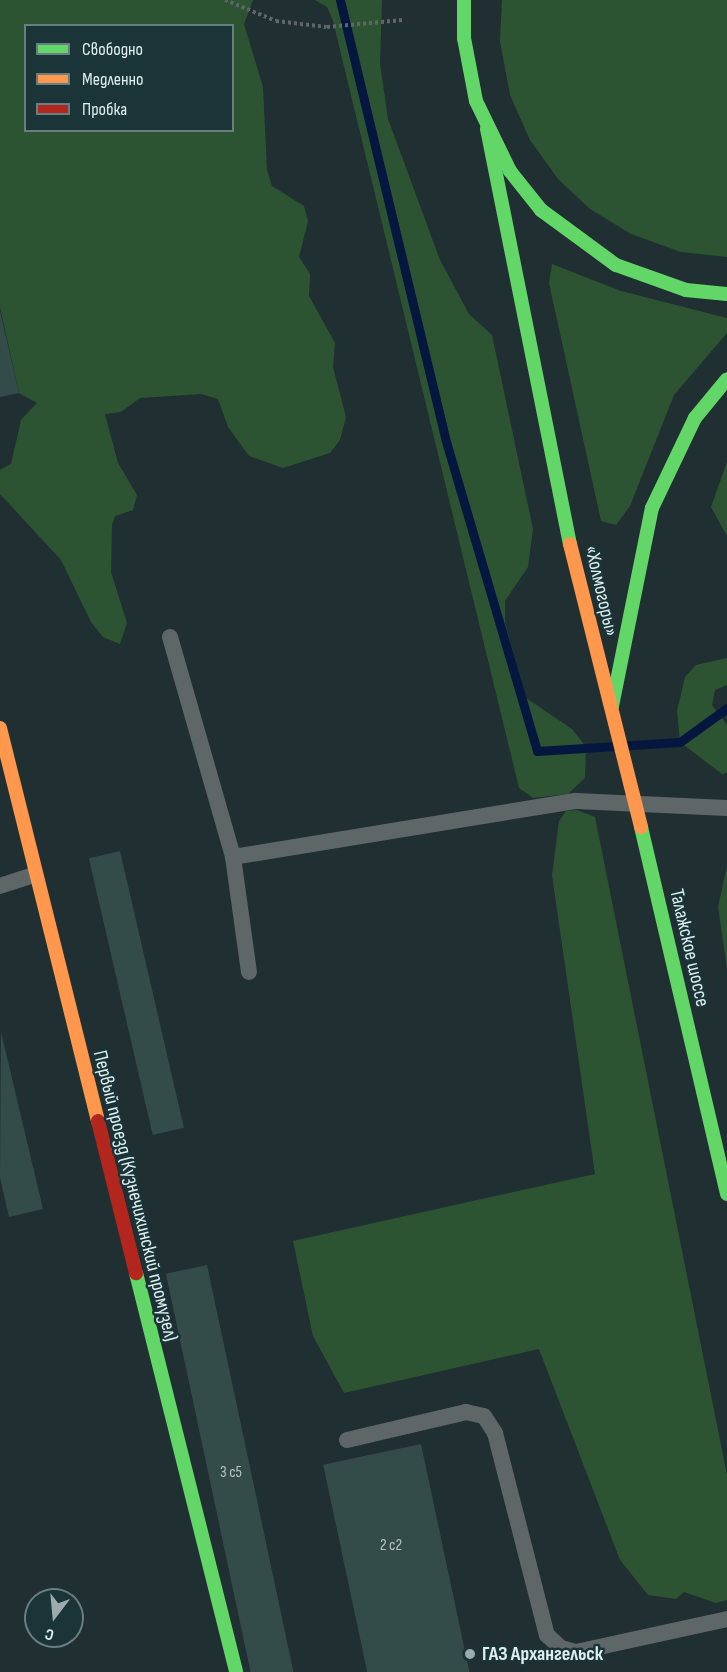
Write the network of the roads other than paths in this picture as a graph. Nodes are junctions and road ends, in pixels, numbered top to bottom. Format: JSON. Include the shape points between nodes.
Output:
{"nodes":[{"id":1,"x":464,"y":0,"type":"edge"},
{"id":2,"x":487,"y":129,"type":"junction"},
{"id":3,"x":727,"y":294,"type":"edge"},
{"id":4,"x":727,"y":379,"type":"edge"},
{"id":5,"x":170,"y":637,"type":"dead end"},
{"id":6,"x":611,"y":711,"type":"junction"},
{"id":7,"x":0,"y":728,"type":"edge"},
{"id":8,"x":634,"y":803,"type":"junction"},
{"id":9,"x":727,"y":808,"type":"edge"},
{"id":10,"x":232,"y":857,"type":"junction"},
{"id":11,"x":33,"y":875,"type":"junction"},
{"id":12,"x":0,"y":886,"type":"edge"},
{"id":13,"x":249,"y":972,"type":"dead end"},
{"id":14,"x":727,"y":1194,"type":"edge"},
{"id":15,"x":347,"y":1440,"type":"dead end"},
{"id":16,"x":727,"y":1619,"type":"edge"},
{"id":17,"x":236,"y":1672,"type":"edge"}],
"edges":[{"from":1,"to":2,"type":"main road","name":"«Холмогоры»","via":[[468,69]]},
{"from":2,"to":3,"type":"main road","name":"«Холмогоры»","via":[[541,210],[589,250],[643,277]]},
{"from":2,"to":6,"type":"main road","name":"«Холмогоры»","via":[[579,590]]},
{"from":4,"to":6,"type":"main road","name":"«Холмогоры»","via":[[695,418],[652,508]]},
{"from":5,"to":10,"type":"lane"},
{"from":6,"to":8,"type":"main road","name":"Талажское шоссе"},
{"from":7,"to":11,"type":"main road","name":"Первый проезд (Кузнечихинский промузел)"},
{"from":8,"to":9,"type":"lane"},
{"from":8,"to":10,"type":"lane","via":[[576,801]]},
{"from":8,"to":14,"type":"main road","name":"Талажское шоссе"},
{"from":10,"to":13,"type":"lane"},
{"from":11,"to":12,"type":"lane"},
{"from":11,"to":17,"type":"main road","name":"Первый проезд (Кузнечихинский промузел)"},
{"from":15,"to":16,"type":"lane","via":[[466,1412],[484,1416],[495,1433],[548,1635],[561,1648],[576,1652]]}]}
